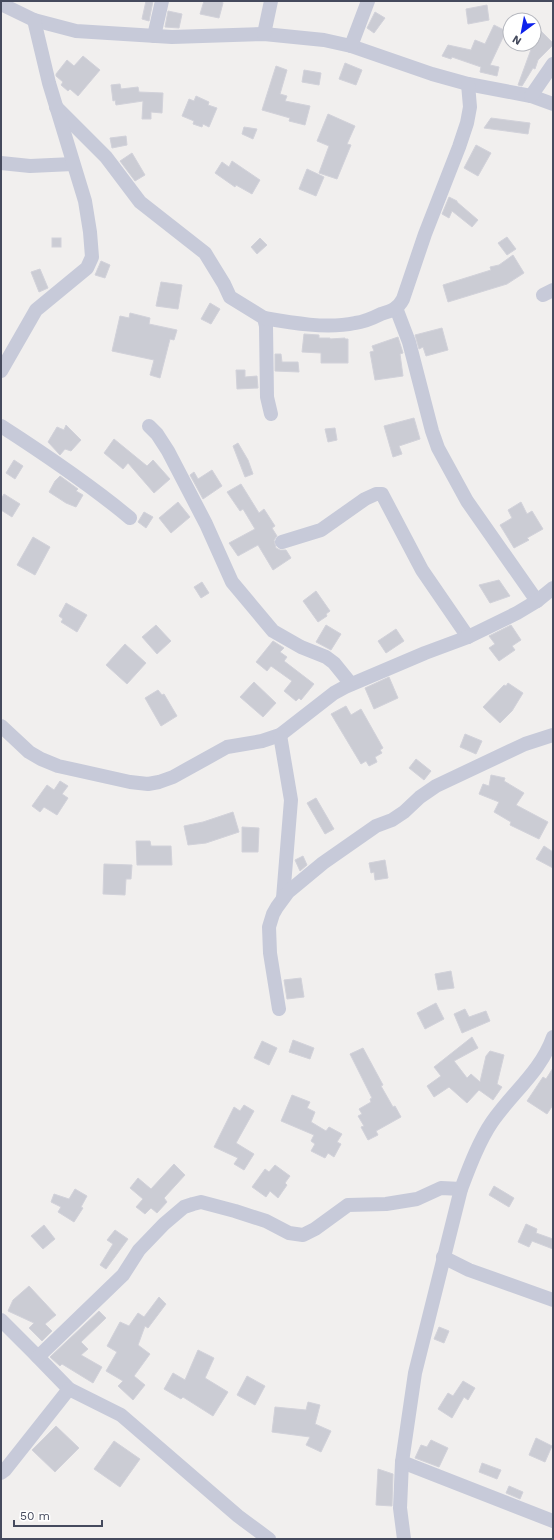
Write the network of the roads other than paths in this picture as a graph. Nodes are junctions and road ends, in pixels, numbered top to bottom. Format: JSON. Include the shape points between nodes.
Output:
{"nodes":[{"id":1,"x":162,"y":1,"type":"edge"},
{"id":2,"x":271,"y":1,"type":"edge"},
{"id":3,"x":368,"y":1,"type":"edge"},
{"id":4,"x":1,"y":4,"type":"edge"},
{"id":5,"x":34,"y":20,"type":"junction"},
{"id":6,"x":264,"y":34,"type":"junction"},
{"id":7,"x":154,"y":36,"type":"junction"},
{"id":8,"x":351,"y":46,"type":"junction"},
{"id":9,"x":553,"y":64,"type":"edge"},
{"id":10,"x":468,"y":84,"type":"junction"},
{"id":11,"x":531,"y":96,"type":"junction"},
{"id":12,"x":553,"y":104,"type":"edge"},
{"id":13,"x":56,"y":106,"type":"junction"},
{"id":14,"x":1,"y":163,"type":"edge"},
{"id":15,"x":73,"y":164,"type":"junction"},
{"id":16,"x":396,"y":308,"type":"junction"},
{"id":17,"x":264,"y":318,"type":"junction"},
{"id":18,"x":6,"y":350,"type":"edge"},
{"id":19,"x":1,"y":371,"type":"edge"},
{"id":20,"x":272,"y":414,"type":"dead end"},
{"id":21,"x":1,"y":426,"type":"edge"},
{"id":22,"x":149,"y":426,"type":"dead end"},
{"id":23,"x":130,"y":518,"type":"dead end"},
{"id":24,"x":282,"y":542,"type":"dead end"},
{"id":25,"x":553,"y":588,"type":"edge"},
{"id":26,"x":537,"y":601,"type":"junction"},
{"id":27,"x":468,"y":637,"type":"junction"},
{"id":28,"x":351,"y":684,"type":"junction"},
{"id":29,"x":1,"y":726,"type":"edge"},
{"id":30,"x":280,"y":735,"type":"junction"},
{"id":31,"x":553,"y":735,"type":"edge"},
{"id":32,"x":283,"y":898,"type":"junction"},
{"id":33,"x":279,"y":1009,"type":"dead end"},
{"id":34,"x":552,"y":1044,"type":"edge"},
{"id":35,"x":461,"y":1189,"type":"junction"},
{"id":36,"x":443,"y":1257,"type":"junction"},
{"id":37,"x":553,"y":1300,"type":"edge"},
{"id":38,"x":3,"y":1327,"type":"edge"},
{"id":39,"x":38,"y":1357,"type":"junction"},
{"id":40,"x":69,"y":1389,"type":"junction"},
{"id":41,"x":402,"y":1462,"type":"junction"},
{"id":42,"x":1,"y":1473,"type":"edge"},
{"id":43,"x":553,"y":1521,"type":"edge"},
{"id":44,"x":269,"y":1539,"type":"edge"},
{"id":45,"x":404,"y":1539,"type":"edge"}],
"edges":[{"from":1,"to":7,"type":"street"},
{"from":2,"to":6,"type":"street"},
{"from":3,"to":8,"type":"street"},
{"from":4,"to":5,"type":"street"},
{"from":5,"to":7,"type":"street","via":[[76,31]]},
{"from":5,"to":13,"type":"street"},
{"from":6,"to":7,"type":"street"},
{"from":6,"to":8,"type":"street","via":[[324,40]]},
{"from":8,"to":10,"type":"street"},
{"from":9,"to":11,"type":"street"},
{"from":10,"to":11,"type":"street"},
{"from":10,"to":16,"type":"street","via":[[470,107],[467,123],[403,299]]},
{"from":11,"to":12,"type":"street"},
{"from":13,"to":15,"type":"street"},
{"from":13,"to":17,"type":"street","via":[[106,157],[140,202],[205,253],[230,297]]},
{"from":14,"to":15,"type":"street","via":[[30,166]]},
{"from":15,"to":18,"type":"street","via":[[85,201],[92,257],[90,264],[36,310]]},
{"from":16,"to":17,"type":"street","via":[[357,323],[342,325],[289,323]]},
{"from":16,"to":26,"type":"street","via":[[409,342],[438,448],[467,501]]},
{"from":17,"to":20,"type":"street","via":[[267,397]]},
{"from":18,"to":19,"type":"street"},
{"from":21,"to":23,"type":"street","via":[[57,462]]},
{"from":22,"to":28,"type":"street","via":[[168,451],[237,590],[273,631],[301,647],[326,657]]},
{"from":24,"to":27,"type":"street","via":[[321,530],[365,499],[382,494],[422,570]]},
{"from":25,"to":26,"type":"street"},
{"from":26,"to":27,"type":"street"},
{"from":27,"to":28,"type":"street"},
{"from":28,"to":30,"type":"street","via":[[334,693]]},
{"from":29,"to":30,"type":"street","via":[[29,752],[47,762],[148,784],[174,777],[226,747]]},
{"from":30,"to":32,"type":"street","via":[[291,800]]},
{"from":31,"to":32,"type":"street","via":[[525,744],[436,786],[404,812],[376,826],[323,863]]},
{"from":32,"to":33,"type":"street","via":[[269,926]]},
{"from":34,"to":35,"type":"street","via":[[537,1067],[491,1124],[470,1164]]},
{"from":35,"to":36,"type":"street"},
{"from":35,"to":39,"type":"street","via":[[441,1188],[417,1199],[386,1204],[348,1205],[303,1235],[289,1233],[266,1221],[235,1211],[201,1202],[193,1204],[164,1224],[139,1250],[123,1275]]},
{"from":36,"to":37,"type":"street","via":[[470,1270]]},
{"from":36,"to":41,"type":"street","via":[[415,1373]]},
{"from":38,"to":39,"type":"street"},
{"from":39,"to":40,"type":"street"},
{"from":40,"to":42,"type":"street"},
{"from":40,"to":44,"type":"street","via":[[121,1415],[238,1516]]},
{"from":41,"to":43,"type":"street"},
{"from":41,"to":45,"type":"street","via":[[400,1508]]}]}
